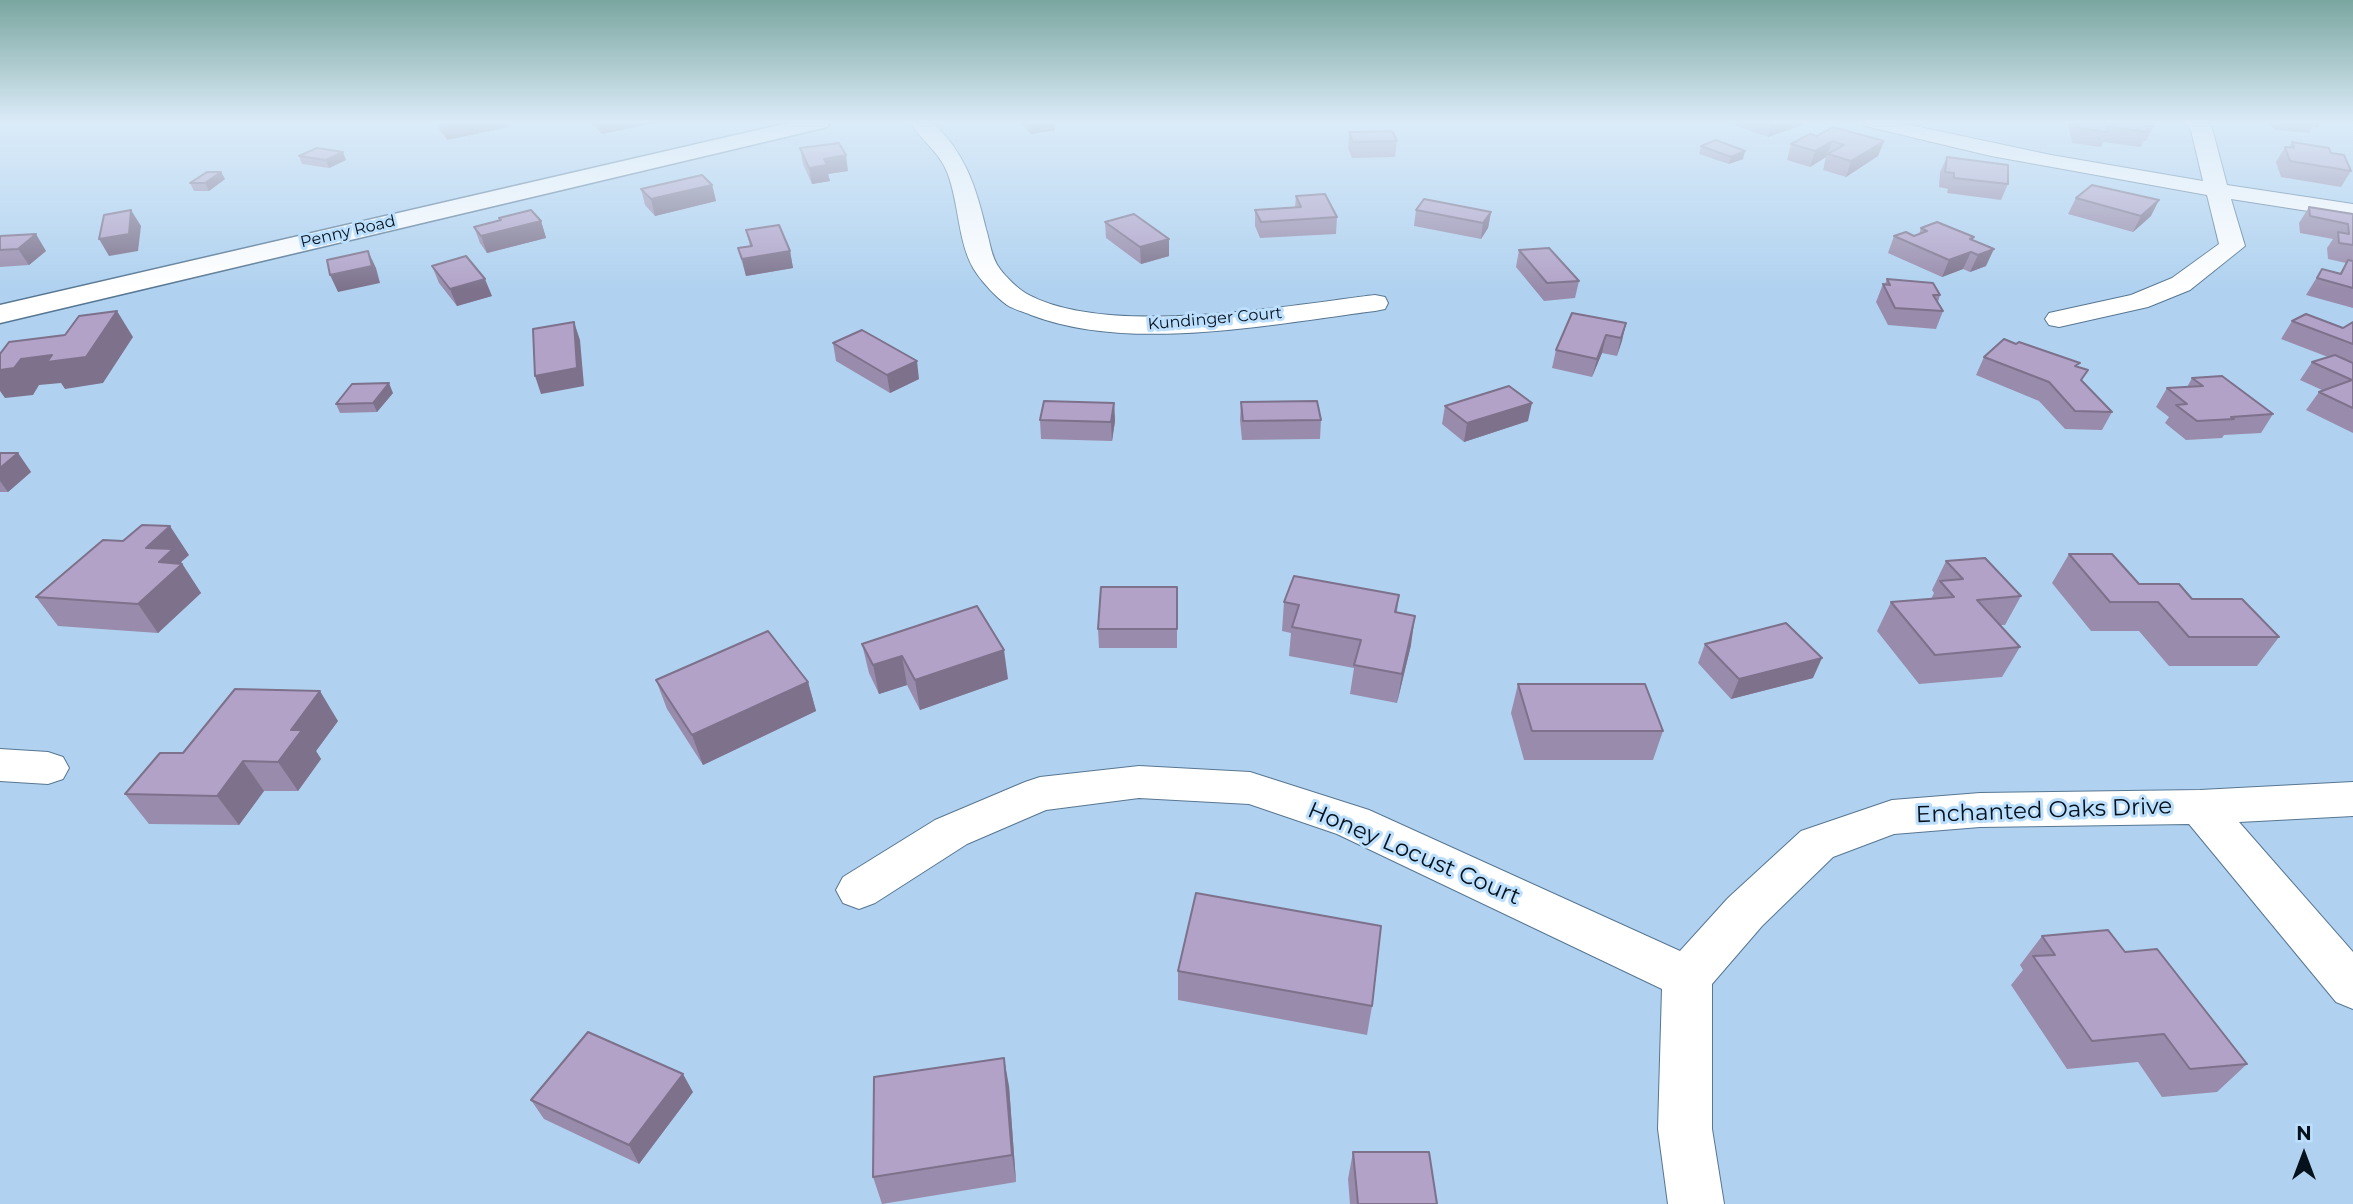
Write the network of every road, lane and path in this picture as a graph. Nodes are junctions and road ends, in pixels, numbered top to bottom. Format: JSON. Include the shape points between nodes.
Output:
{"nodes":[{"id":1,"x":579,"y":178,"type":"edge"},
{"id":2,"x":962,"y":178,"type":"edge"},
{"id":3,"x":2152,"y":178,"type":"edge"},
{"id":4,"x":2214,"y":178,"type":"edge"},
{"id":5,"x":2217,"y":190,"type":"junction"},
{"id":6,"x":2353,"y":211,"type":"edge"},
{"id":7,"x":1375,"y":303,"type":"dead end"},
{"id":8,"x":0,"y":314,"type":"edge"},
{"id":9,"x":2059,"y":319,"type":"dead end"},
{"id":10,"x":0,"y":765,"type":"edge"},
{"id":11,"x":48,"y":768,"type":"dead end"},
{"id":12,"x":2353,"y":799,"type":"edge"},
{"id":13,"x":2200,"y":807,"type":"junction"},
{"id":14,"x":859,"y":890,"type":"dead end"},
{"id":15,"x":1687,"y":977,"type":"junction"},
{"id":16,"x":2353,"y":987,"type":"edge"},
{"id":17,"x":1696,"y":1204,"type":"edge"}],
"edges":[{"from":1,"to":8,"type":"street","name":"Penny Road"},
{"from":2,"to":7,"type":"street","name":"Kundinger Court","via":[[981,260],[1006,294],[1039,310],[1144,326]]},
{"from":3,"to":5,"type":"street"},
{"from":4,"to":5,"type":"street"},
{"from":5,"to":6,"type":"street"},
{"from":5,"to":9,"type":"street","via":[[2232,246],[2181,284],[2150,297]]},
{"from":10,"to":11,"type":"street"},
{"from":12,"to":13,"type":"street","name":"Enchanted Oaks Drive"},
{"from":13,"to":15,"type":"street","name":"Enchanted Oaks Drive","via":[[1980,810],[1892,817],[1817,844],[1745,912]]},
{"from":13,"to":16,"type":"street"},
{"from":14,"to":15,"type":"street","name":"Honey Locust Court","via":[[951,832],[1040,794],[1139,782],[1250,788],[1353,822]]},
{"from":15,"to":17,"type":"street","via":[[1685,1129]]}]}
